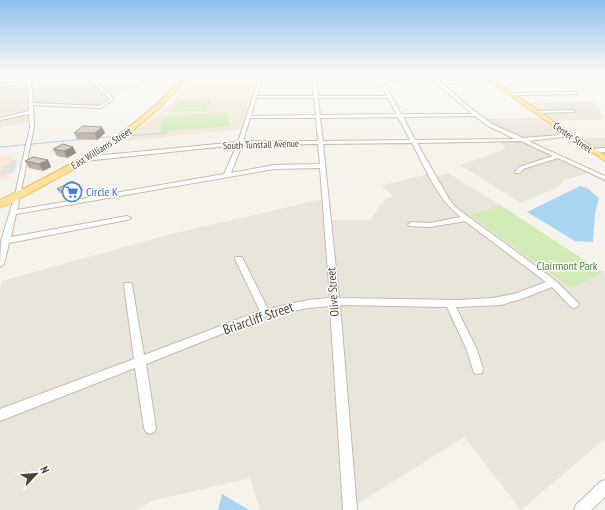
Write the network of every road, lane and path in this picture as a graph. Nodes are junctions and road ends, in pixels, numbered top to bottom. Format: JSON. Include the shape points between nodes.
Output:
{"nodes":[{"id":1,"x":255,"y":97,"type":"edge"},
{"id":2,"x":316,"y":97,"type":"edge"},
{"id":3,"x":389,"y":97,"type":"edge"},
{"id":4,"x":30,"y":98,"type":"edge"},
{"id":5,"x":111,"y":98,"type":"edge"},
{"id":6,"x":168,"y":98,"type":"edge"},
{"id":7,"x":456,"y":98,"type":"edge"},
{"id":8,"x":516,"y":98,"type":"edge"},
{"id":9,"x":31,"y":104,"type":"junction"},
{"id":10,"x":572,"y":111,"type":"dead end"},
{"id":11,"x":32,"y":112,"type":"junction"},
{"id":12,"x":537,"y":112,"type":"junction"},
{"id":13,"x":1,"y":113,"type":"dead end"},
{"id":14,"x":475,"y":115,"type":"junction"},
{"id":15,"x":249,"y":116,"type":"junction"},
{"id":16,"x":400,"y":116,"type":"junction"},
{"id":17,"x":318,"y":117,"type":"junction"},
{"id":18,"x":7,"y":118,"type":"junction"},
{"id":19,"x":0,"y":119,"type":"edge"},
{"id":20,"x":571,"y":135,"type":"junction"},
{"id":21,"x":520,"y":140,"type":"junction"},
{"id":22,"x":240,"y":143,"type":"junction"},
{"id":23,"x":320,"y":143,"type":"junction"},
{"id":24,"x":414,"y":143,"type":"junction"},
{"id":25,"x":605,"y":150,"type":"edge"},
{"id":26,"x":593,"y":151,"type":"junction"},
{"id":27,"x":557,"y":157,"type":"junction"},
{"id":28,"x":605,"y":159,"type":"edge"},
{"id":29,"x":84,"y":160,"type":"junction"},
{"id":30,"x":323,"y":166,"type":"junction"},
{"id":31,"x":518,"y":172,"type":"dead end"},
{"id":32,"x":227,"y":175,"type":"junction"},
{"id":33,"x":605,"y":178,"type":"edge"},
{"id":34,"x":18,"y":195,"type":"junction"},
{"id":35,"x":0,"y":204,"type":"edge"},
{"id":36,"x":13,"y":213,"type":"junction"},
{"id":37,"x":127,"y":218,"type":"dead end"},
{"id":38,"x":467,"y":218,"type":"junction"},
{"id":39,"x":412,"y":224,"type":"dead end"},
{"id":40,"x":5,"y":241,"type":"junction"},
{"id":41,"x":239,"y":259,"type":"dead end"},
{"id":42,"x":0,"y":264,"type":"edge"},
{"id":43,"x":553,"y":283,"type":"junction"},
{"id":44,"x":128,"y":284,"type":"dead end"},
{"id":45,"x":333,"y":301,"type":"junction"},
{"id":46,"x":450,"y":303,"type":"junction"},
{"id":47,"x":574,"y":304,"type":"dead end"},
{"id":48,"x":266,"y":313,"type":"junction"},
{"id":49,"x":140,"y":361,"type":"junction"},
{"id":50,"x":478,"y":369,"type":"dead end"},
{"id":51,"x":0,"y":414,"type":"edge"},
{"id":52,"x":150,"y":428,"type":"dead end"},
{"id":53,"x":605,"y":486,"type":"edge"},
{"id":54,"x":350,"y":510,"type":"edge"},
{"id":55,"x":581,"y":510,"type":"edge"}],
"edges":[{"from":1,"to":15,"type":"street"},
{"from":2,"to":17,"type":"street","name":"Olive Street"},
{"from":3,"to":16,"type":"street"},
{"from":4,"to":9,"type":"street"},
{"from":5,"to":9,"type":"street","via":[[101,107]]},
{"from":6,"to":29,"type":"main road","name":"East Williams Street","via":[[150,116]]},
{"from":7,"to":14,"type":"street"},
{"from":8,"to":12,"type":"main road","name":"Center Street"},
{"from":9,"to":11,"type":"street"},
{"from":10,"to":12,"type":"street"},
{"from":11,"to":18,"type":"street"},
{"from":11,"to":34,"type":"street","via":[[32,127]]},
{"from":12,"to":20,"type":"main road","name":"Center Street"},
{"from":13,"to":18,"type":"street"},
{"from":14,"to":16,"type":"street"},
{"from":14,"to":21,"type":"street"},
{"from":15,"to":17,"type":"street"},
{"from":15,"to":22,"type":"street"},
{"from":16,"to":17,"type":"street"},
{"from":16,"to":24,"type":"street"},
{"from":17,"to":23,"type":"street","name":"Olive Street"},
{"from":18,"to":19,"type":"street"},
{"from":20,"to":21,"type":"street","name":"South Tunstall Avenue"},
{"from":20,"to":26,"type":"main road","name":"Center Street"},
{"from":21,"to":24,"type":"street","name":"South Tunstall Avenue"},
{"from":21,"to":27,"type":"street"},
{"from":22,"to":23,"type":"street","name":"South Tunstall Avenue"},
{"from":22,"to":29,"type":"street","name":"South Tunstall Avenue"},
{"from":22,"to":32,"type":"street"},
{"from":23,"to":24,"type":"street","name":"South Tunstall Avenue"},
{"from":23,"to":30,"type":"street","name":"Olive Street"},
{"from":24,"to":38,"type":"street","via":[[446,200]]},
{"from":25,"to":26,"type":"street"},
{"from":26,"to":28,"type":"main road","name":"Center Street"},
{"from":27,"to":31,"type":"street","via":[[521,168]]},
{"from":27,"to":33,"type":"street"},
{"from":29,"to":34,"type":"main road","name":"East Williams Street"},
{"from":30,"to":32,"type":"street","via":[[283,166]]},
{"from":30,"to":45,"type":"street","name":"Olive Street"},
{"from":32,"to":36,"type":"street"},
{"from":34,"to":35,"type":"main road","name":"East Williams Street"},
{"from":34,"to":36,"type":"street"},
{"from":36,"to":40,"type":"street"},
{"from":37,"to":40,"type":"street"},
{"from":38,"to":39,"type":"street","via":[[430,225]]},
{"from":38,"to":43,"type":"street"},
{"from":40,"to":42,"type":"street"},
{"from":41,"to":48,"type":"street"},
{"from":43,"to":46,"type":"street","name":"Briarcliff Street","via":[[501,301]]},
{"from":43,"to":47,"type":"street"},
{"from":44,"to":49,"type":"street"},
{"from":45,"to":46,"type":"street","name":"Briarcliff Street"},
{"from":45,"to":48,"type":"street","name":"Briarcliff Street","via":[[290,305]]},
{"from":45,"to":54,"type":"street","name":"Olive Street"},
{"from":46,"to":50,"type":"street"},
{"from":48,"to":49,"type":"street","name":"Briarcliff Street"},
{"from":49,"to":51,"type":"street","name":"Briarcliff Street"},
{"from":49,"to":52,"type":"street"},
{"from":53,"to":55,"type":"street"}]}
